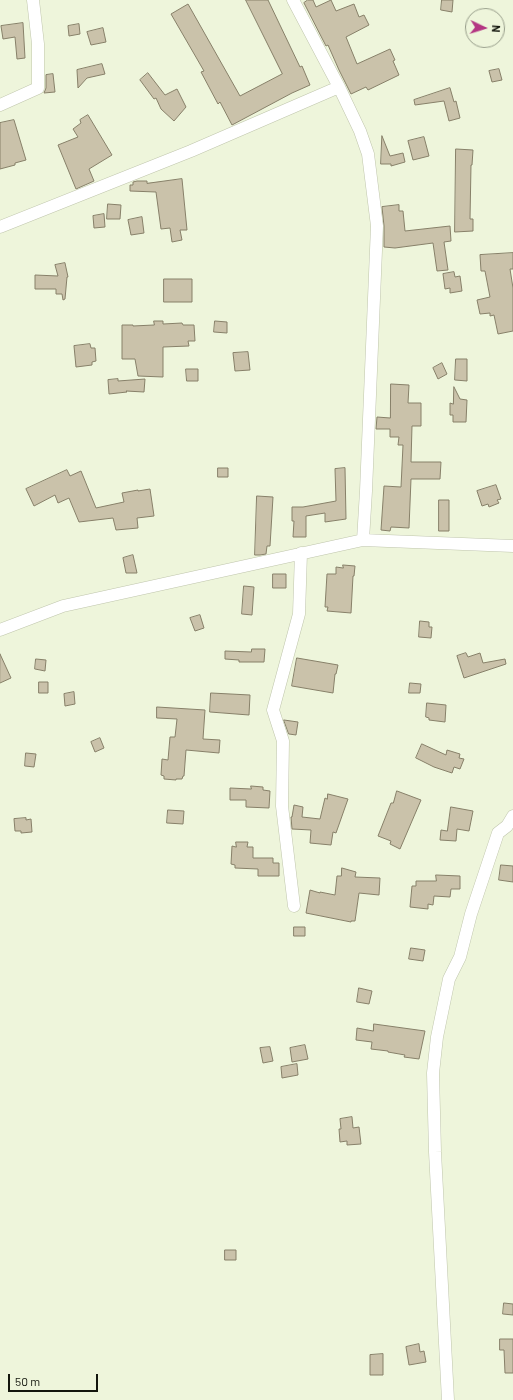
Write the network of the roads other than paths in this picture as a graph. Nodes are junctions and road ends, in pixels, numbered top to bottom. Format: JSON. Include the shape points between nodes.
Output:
{"nodes":[{"id":1,"x":33,"y":0,"type":"edge"},
{"id":2,"x":293,"y":0,"type":"edge"},
{"id":3,"x":340,"y":87,"type":"junction"},
{"id":4,"x":0,"y":105,"type":"edge"},
{"id":5,"x":0,"y":227,"type":"edge"},
{"id":6,"x":362,"y":540,"type":"junction"},
{"id":7,"x":513,"y":546,"type":"edge"},
{"id":8,"x":301,"y":553,"type":"junction"},
{"id":9,"x":0,"y":630,"type":"edge"},
{"id":10,"x":513,"y":816,"type":"edge"},
{"id":11,"x":294,"y":906,"type":"dead end"},
{"id":12,"x":448,"y":1400,"type":"edge"}],
"edges":[{"from":1,"to":4,"type":"street","via":[[38,44],[38,88]]},
{"from":2,"to":3,"type":"street"},
{"from":3,"to":5,"type":"street","via":[[191,151]]},
{"from":3,"to":6,"type":"street","via":[[368,154],[377,226]]},
{"from":6,"to":7,"type":"street"},
{"from":6,"to":8,"type":"street"},
{"from":8,"to":9,"type":"street","via":[[63,606]]},
{"from":8,"to":11,"type":"street","via":[[299,614],[273,710],[283,741],[282,806]]},
{"from":10,"to":12,"type":"street","via":[[507,826],[498,833],[471,914],[460,957],[449,979],[435,1052],[434,1152]]}]}
